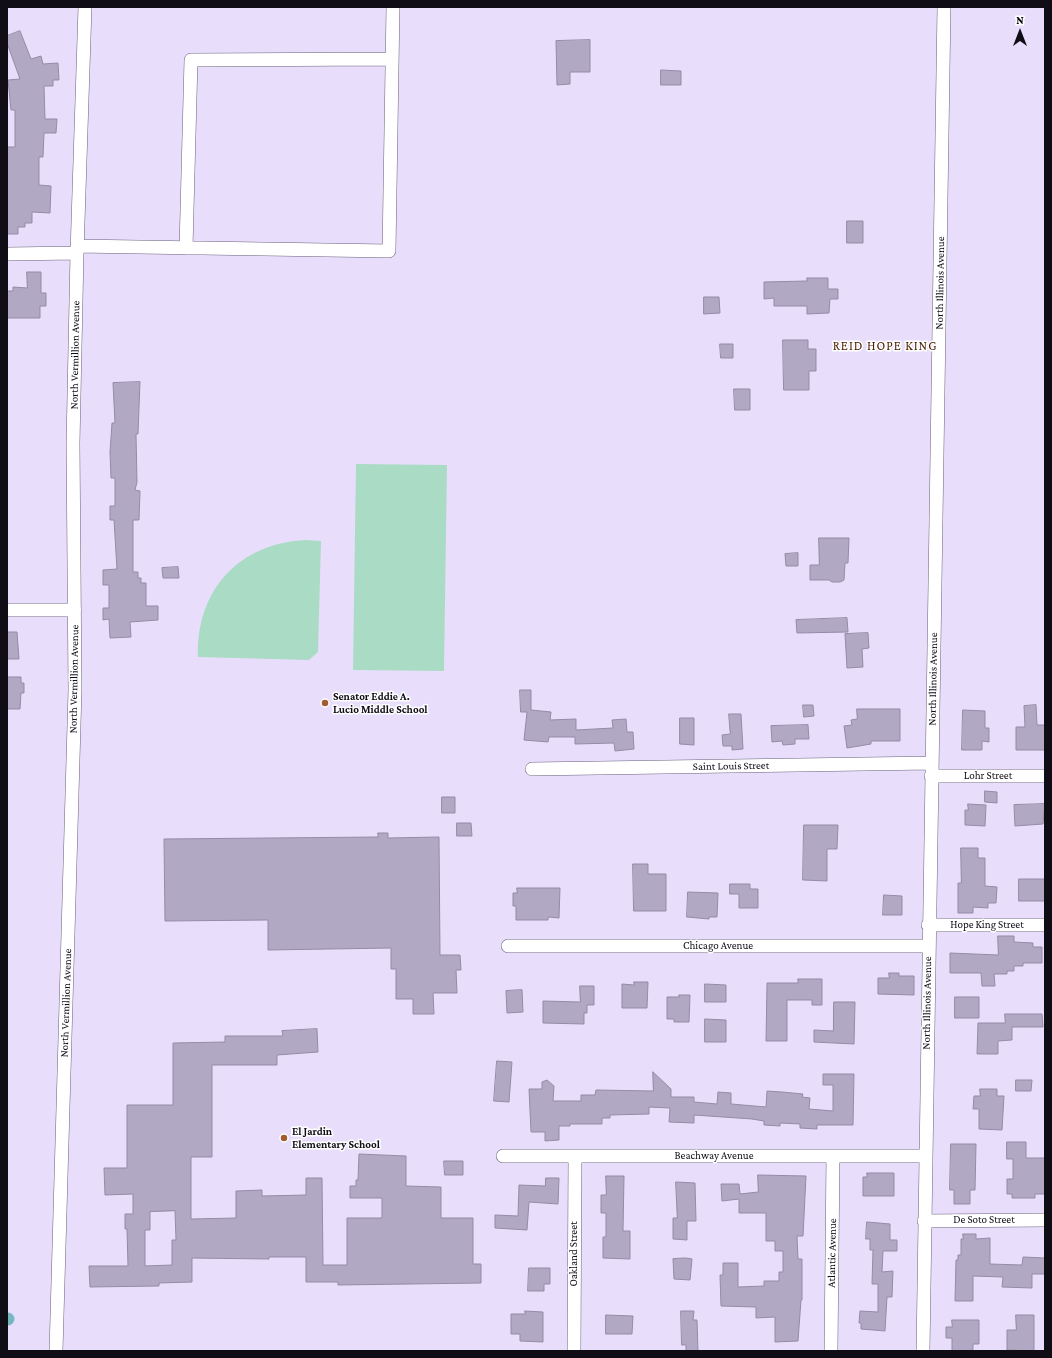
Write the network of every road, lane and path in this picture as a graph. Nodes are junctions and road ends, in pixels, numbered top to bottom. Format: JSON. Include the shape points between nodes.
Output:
{"nodes":[{"id":1,"x":85,"y":7,"type":"edge"},
{"id":2,"x":393,"y":7,"type":"edge"},
{"id":3,"x":944,"y":7,"type":"edge"},
{"id":4,"x":392,"y":59,"type":"junction"},
{"id":5,"x":186,"y":248,"type":"junction"},
{"id":6,"x":77,"y":250,"type":"junction"},
{"id":7,"x":7,"y":254,"type":"edge"},
{"id":8,"x":7,"y":610,"type":"edge"},
{"id":9,"x":75,"y":610,"type":"junction"},
{"id":10,"x":532,"y":769,"type":"dead end"},
{"id":11,"x":931,"y":770,"type":"junction"},
{"id":12,"x":1045,"y":776,"type":"edge"},
{"id":13,"x":1045,"y":924,"type":"edge"},
{"id":14,"x":928,"y":925,"type":"junction"},
{"id":15,"x":508,"y":946,"type":"dead end"},
{"id":16,"x":928,"y":946,"type":"junction"},
{"id":17,"x":503,"y":1156,"type":"dead end"},
{"id":18,"x":833,"y":1156,"type":"junction"},
{"id":19,"x":925,"y":1156,"type":"junction"},
{"id":20,"x":575,"y":1157,"type":"junction"},
{"id":21,"x":1045,"y":1220,"type":"edge"},
{"id":22,"x":924,"y":1221,"type":"junction"},
{"id":23,"x":56,"y":1351,"type":"edge"},
{"id":24,"x":574,"y":1351,"type":"edge"},
{"id":25,"x":831,"y":1351,"type":"edge"},
{"id":26,"x":923,"y":1351,"type":"edge"}],
"edges":[{"from":1,"to":6,"type":"street","name":"North Vermillion Avenue"},
{"from":2,"to":4,"type":"street"},
{"from":3,"to":11,"type":"street","name":"North Illinois Avenue"},
{"from":4,"to":5,"type":"street","via":[[191,60]]},
{"from":4,"to":5,"type":"street","via":[[389,251]]},
{"from":5,"to":6,"type":"street"},
{"from":6,"to":7,"type":"street"},
{"from":6,"to":9,"type":"street","name":"North Vermillion Avenue","via":[[73,443]]},
{"from":8,"to":9,"type":"street"},
{"from":9,"to":23,"type":"street","name":"North Vermillion Avenue","via":[[75,690]]},
{"from":10,"to":11,"type":"street","name":"Saint Louis Street"},
{"from":11,"to":12,"type":"street","name":"Lohr Street"},
{"from":11,"to":14,"type":"street","name":"North Illinois Avenue"},
{"from":13,"to":14,"type":"street","name":"Hope King Street"},
{"from":14,"to":16,"type":"street","name":"North Illinois Avenue"},
{"from":15,"to":16,"type":"street","name":"Chicago Avenue"},
{"from":16,"to":19,"type":"street","name":"North Illinois Avenue"},
{"from":17,"to":20,"type":"street","name":"Beachway Avenue"},
{"from":18,"to":19,"type":"street","name":"Beachway Avenue"},
{"from":18,"to":20,"type":"street","name":"Beachway Avenue"},
{"from":18,"to":25,"type":"street","name":"Atlantic Avenue"},
{"from":19,"to":22,"type":"street","name":"North Illinois Avenue"},
{"from":20,"to":24,"type":"street","name":"Oakland Street"},
{"from":21,"to":22,"type":"street","name":"De Soto Street"},
{"from":22,"to":26,"type":"street","name":"North Illinois Avenue"}]}
